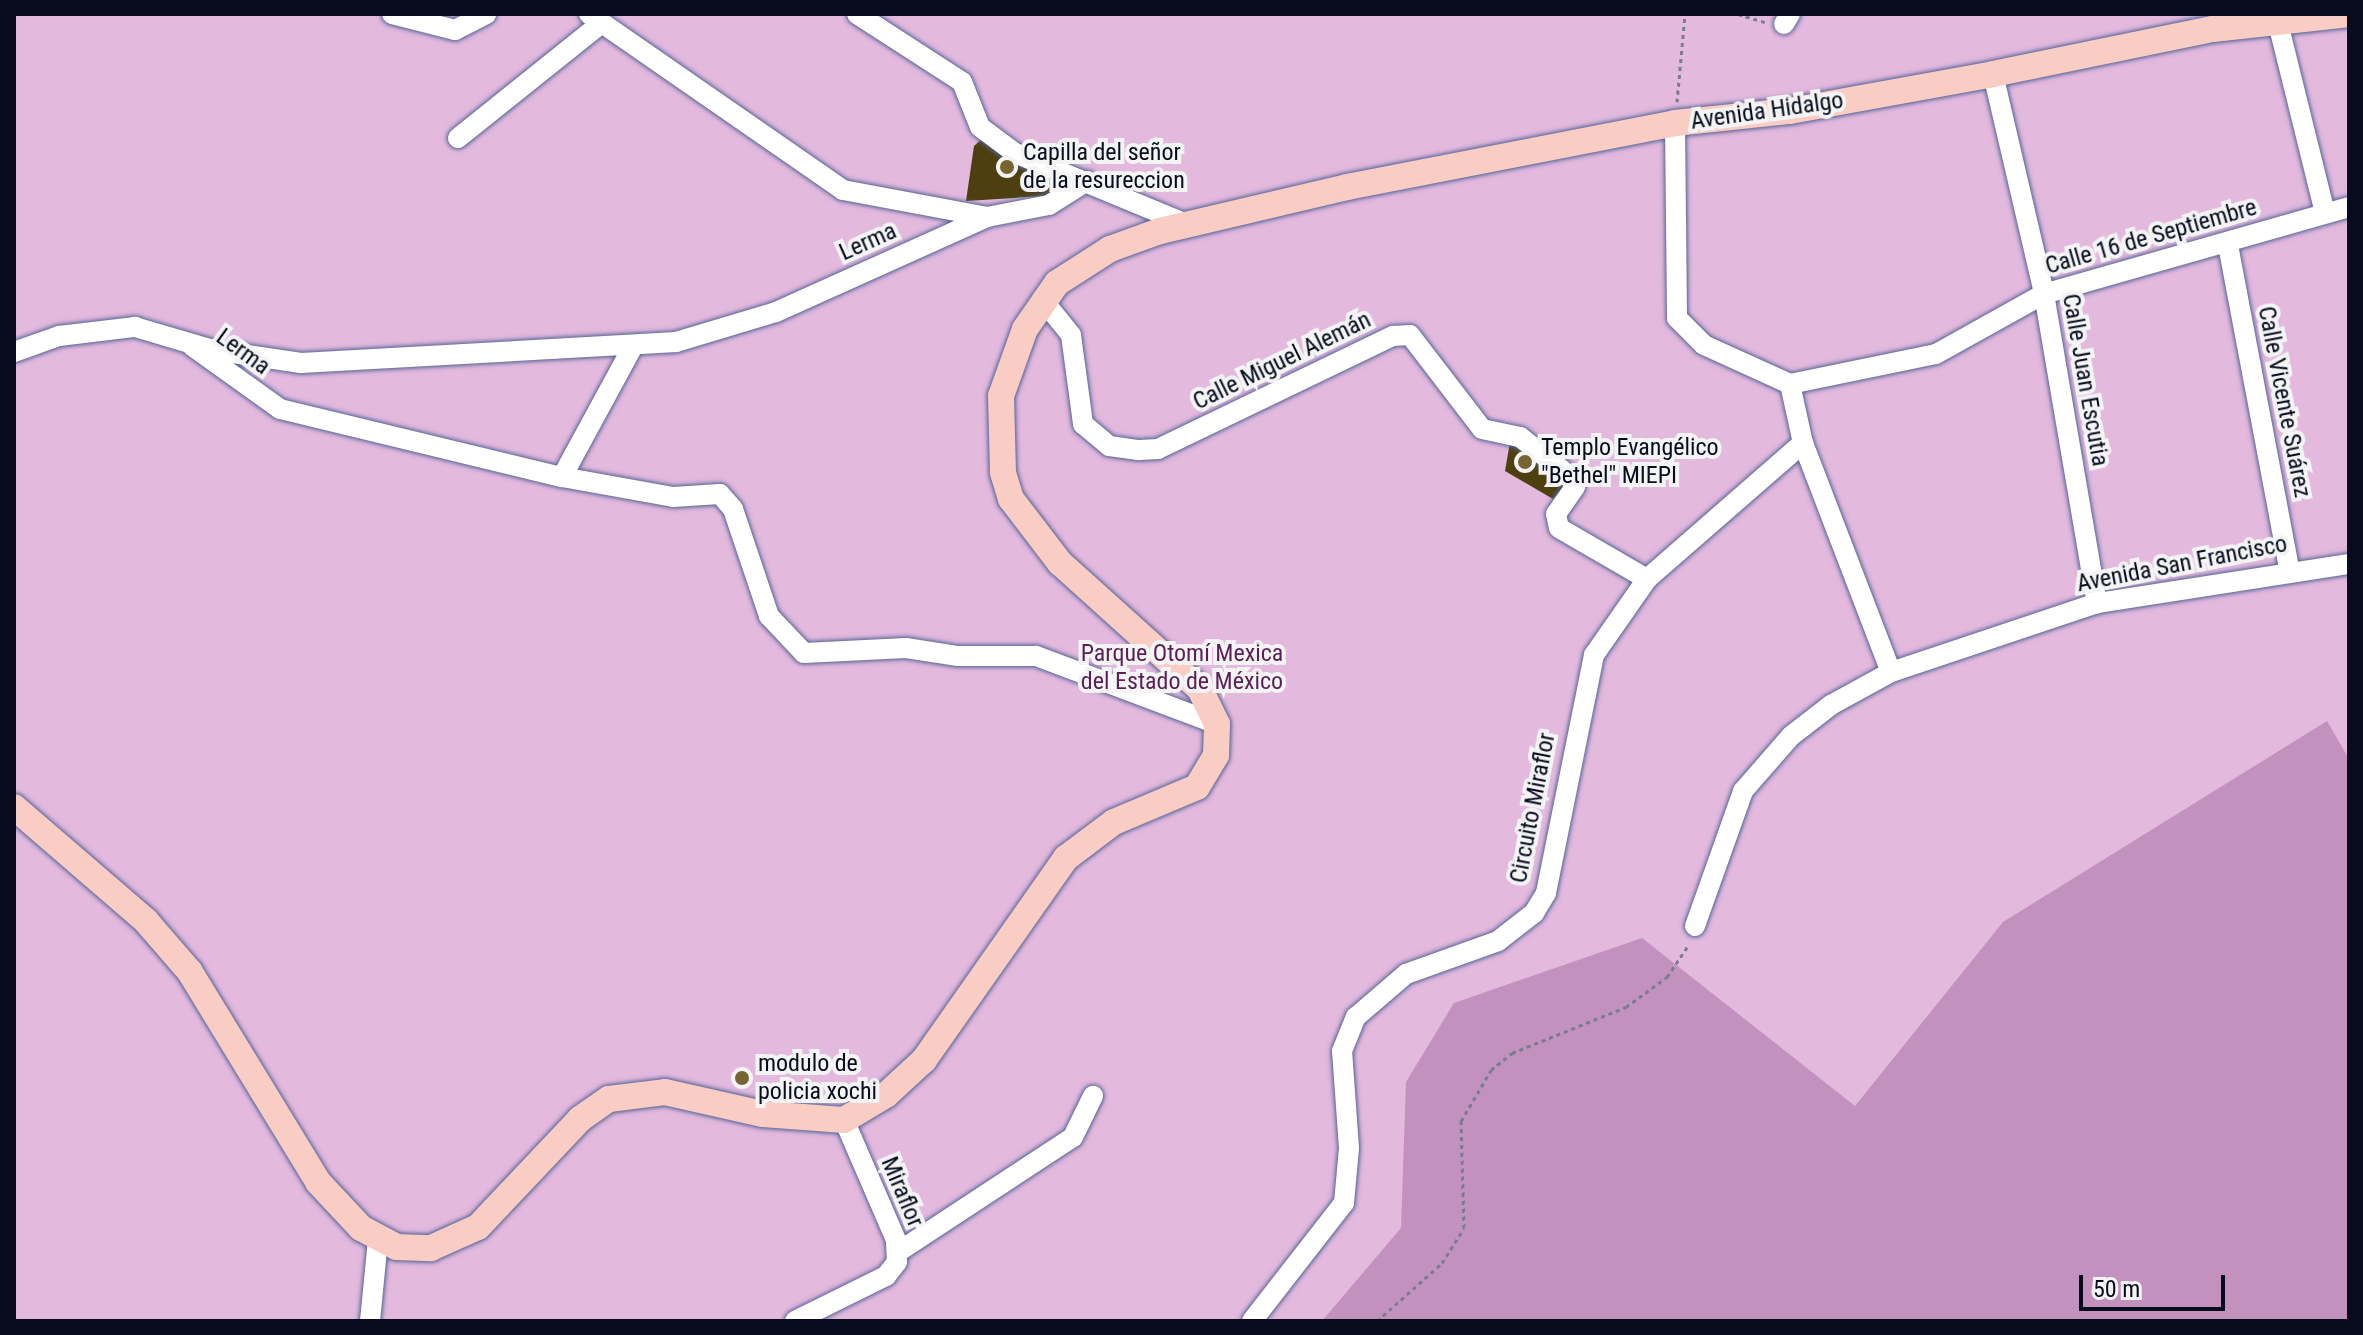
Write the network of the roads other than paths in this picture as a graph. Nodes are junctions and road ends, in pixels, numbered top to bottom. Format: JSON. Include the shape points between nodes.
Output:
{"nodes":[{"id":1,"x":392,"y":14,"type":"edge"},
{"id":2,"x":486,"y":14,"type":"edge"},
{"id":3,"x":857,"y":14,"type":"edge"},
{"id":4,"x":2349,"y":14,"type":"edge"},
{"id":5,"x":594,"y":19,"type":"edge"},
{"id":6,"x":2277,"y":19,"type":"junction"},
{"id":7,"x":2209,"y":22,"type":"edge"},
{"id":8,"x":1993,"y":74,"type":"junction"},
{"id":9,"x":1675,"y":123,"type":"junction"},
{"id":10,"x":458,"y":138,"type":"dead end"},
{"id":11,"x":1087,"y":181,"type":"junction"},
{"id":12,"x":2349,"y":207,"type":"edge"},
{"id":13,"x":2325,"y":213,"type":"junction"},
{"id":14,"x":987,"y":217,"type":"junction"},
{"id":15,"x":1189,"y":225,"type":"junction"},
{"id":16,"x":2228,"y":245,"type":"junction"},
{"id":17,"x":2044,"y":294,"type":"junction"},
{"id":18,"x":1042,"y":299,"type":"junction"},
{"id":19,"x":186,"y":341,"type":"junction"},
{"id":20,"x":632,"y":348,"type":"junction"},
{"id":21,"x":14,"y":352,"type":"edge"},
{"id":22,"x":1790,"y":384,"type":"junction"},
{"id":23,"x":1803,"y":443,"type":"junction"},
{"id":24,"x":562,"y":477,"type":"junction"},
{"id":25,"x":2349,"y":564,"type":"edge"},
{"id":26,"x":2289,"y":569,"type":"junction"},
{"id":27,"x":1647,"y":579,"type":"junction"},
{"id":28,"x":2097,"y":603,"type":"junction"},
{"id":29,"x":1891,"y":672,"type":"junction"},
{"id":30,"x":1217,"y":724,"type":"junction"},
{"id":31,"x":14,"y":807,"type":"edge"},
{"id":32,"x":1695,"y":926,"type":"road end"},
{"id":33,"x":1093,"y":1096,"type":"dead end"},
{"id":34,"x":844,"y":1120,"type":"junction"},
{"id":35,"x":378,"y":1240,"type":"junction"},
{"id":36,"x":898,"y":1252,"type":"junction"},
{"id":37,"x":370,"y":1321,"type":"edge"},
{"id":38,"x":795,"y":1321,"type":"edge"},
{"id":39,"x":1252,"y":1321,"type":"edge"}],
"edges":[{"from":1,"to":2,"type":"street","via":[[455,30]]},
{"from":3,"to":11,"type":"street","via":[[962,82],[980,127],[1015,153]]},
{"from":4,"to":6,"type":"main road","name":"Avenida Hidalgo"},
{"from":5,"to":10,"type":"street"},
{"from":5,"to":14,"type":"street","via":[[843,190]]},
{"from":6,"to":7,"type":"main road","name":"Avenida Hidalgo"},
{"from":6,"to":13,"type":"street"},
{"from":7,"to":8,"type":"main road","name":"Avenida Hidalgo"},
{"from":8,"to":9,"type":"main road","name":"Avenida Hidalgo","via":[[1790,111]]},
{"from":8,"to":17,"type":"street","name":"Calle Juan Escutia"},
{"from":9,"to":15,"type":"main road","name":"Avenida Hidalgo","via":[[1347,187]]},
{"from":9,"to":22,"type":"street","via":[[1677,318],[1704,345]]},
{"from":11,"to":14,"type":"street","via":[[1049,205]]},
{"from":11,"to":15,"type":"street"},
{"from":12,"to":13,"type":"street","name":"Calle 16 de Septiembre"},
{"from":13,"to":16,"type":"street","name":"Calle 16 de Septiembre"},
{"from":14,"to":20,"type":"street","name":"Lerma","via":[[776,312],[712,334]]},
{"from":15,"to":18,"type":"main road","name":"Avenida Hidalgo","via":[[1110,249]]},
{"from":16,"to":17,"type":"street","name":"Calle 16 de Septiembre"},
{"from":16,"to":26,"type":"street","name":"Calle Vicente Suárez"},
{"from":17,"to":22,"type":"street","name":"Calle 16 de Septiembre","via":[[1936,354]]},
{"from":17,"to":28,"type":"street","name":"Calle Juan Escutia"},
{"from":18,"to":27,"type":"street","name":"Calle Miguel Alemán","via":[[1071,335],[1083,424],[1109,446],[1139,450],[1158,449],[1393,336],[1410,335],[1482,429],[1520,437],[1570,476],[1575,487],[1556,514],[1559,528]]},
{"from":18,"to":30,"type":"main road","via":[[1001,396],[1003,472],[1011,499],[1060,563],[1200,689]]},
{"from":19,"to":20,"type":"street","name":"Lerma","via":[[301,363]]},
{"from":19,"to":21,"type":"street","via":[[135,327],[95,328]]},
{"from":19,"to":24,"type":"street","name":"Lerma","via":[[280,409]]},
{"from":20,"to":24,"type":"street"},
{"from":22,"to":23,"type":"street"},
{"from":23,"to":27,"type":"street","name":"Circuito Miraflor"},
{"from":23,"to":29,"type":"street"},
{"from":24,"to":30,"type":"street","name":"Lerma","via":[[640,493],[720,494],[733,509],[769,616],[804,653],[878,648],[1036,656]]},
{"from":25,"to":26,"type":"street","name":"Avenida San Francisco"},
{"from":26,"to":28,"type":"street","name":"Avenida San Francisco"},
{"from":27,"to":39,"type":"street","name":"Circuito Miraflor","via":[[1613,623],[1586,679],[1546,893],[1534,913],[1498,941],[1406,974],[1356,1017],[1342,1051],[1349,1148],[1344,1203]]},
{"from":28,"to":29,"type":"street","name":"Avenida San Francisco"},
{"from":29,"to":32,"type":"street","name":"Avenida San Francisco","via":[[1831,705],[1757,772],[1743,791]]},
{"from":30,"to":34,"type":"main road","via":[[1216,755],[1197,787],[1107,826],[1066,858],[924,1060],[886,1095]]},
{"from":31,"to":35,"type":"main road","via":[[146,921],[190,972],[290,1143],[341,1209]]},
{"from":33,"to":36,"type":"street","via":[[1073,1137]]},
{"from":34,"to":35,"type":"main road","via":[[763,1114],[665,1092],[627,1094],[586,1114],[505,1202],[454,1241],[411,1249]]},
{"from":34,"to":36,"type":"street","name":"Miraflor"},
{"from":35,"to":37,"type":"street"},
{"from":36,"to":38,"type":"street","name":"Miraflor","via":[[886,1276]]}]}
